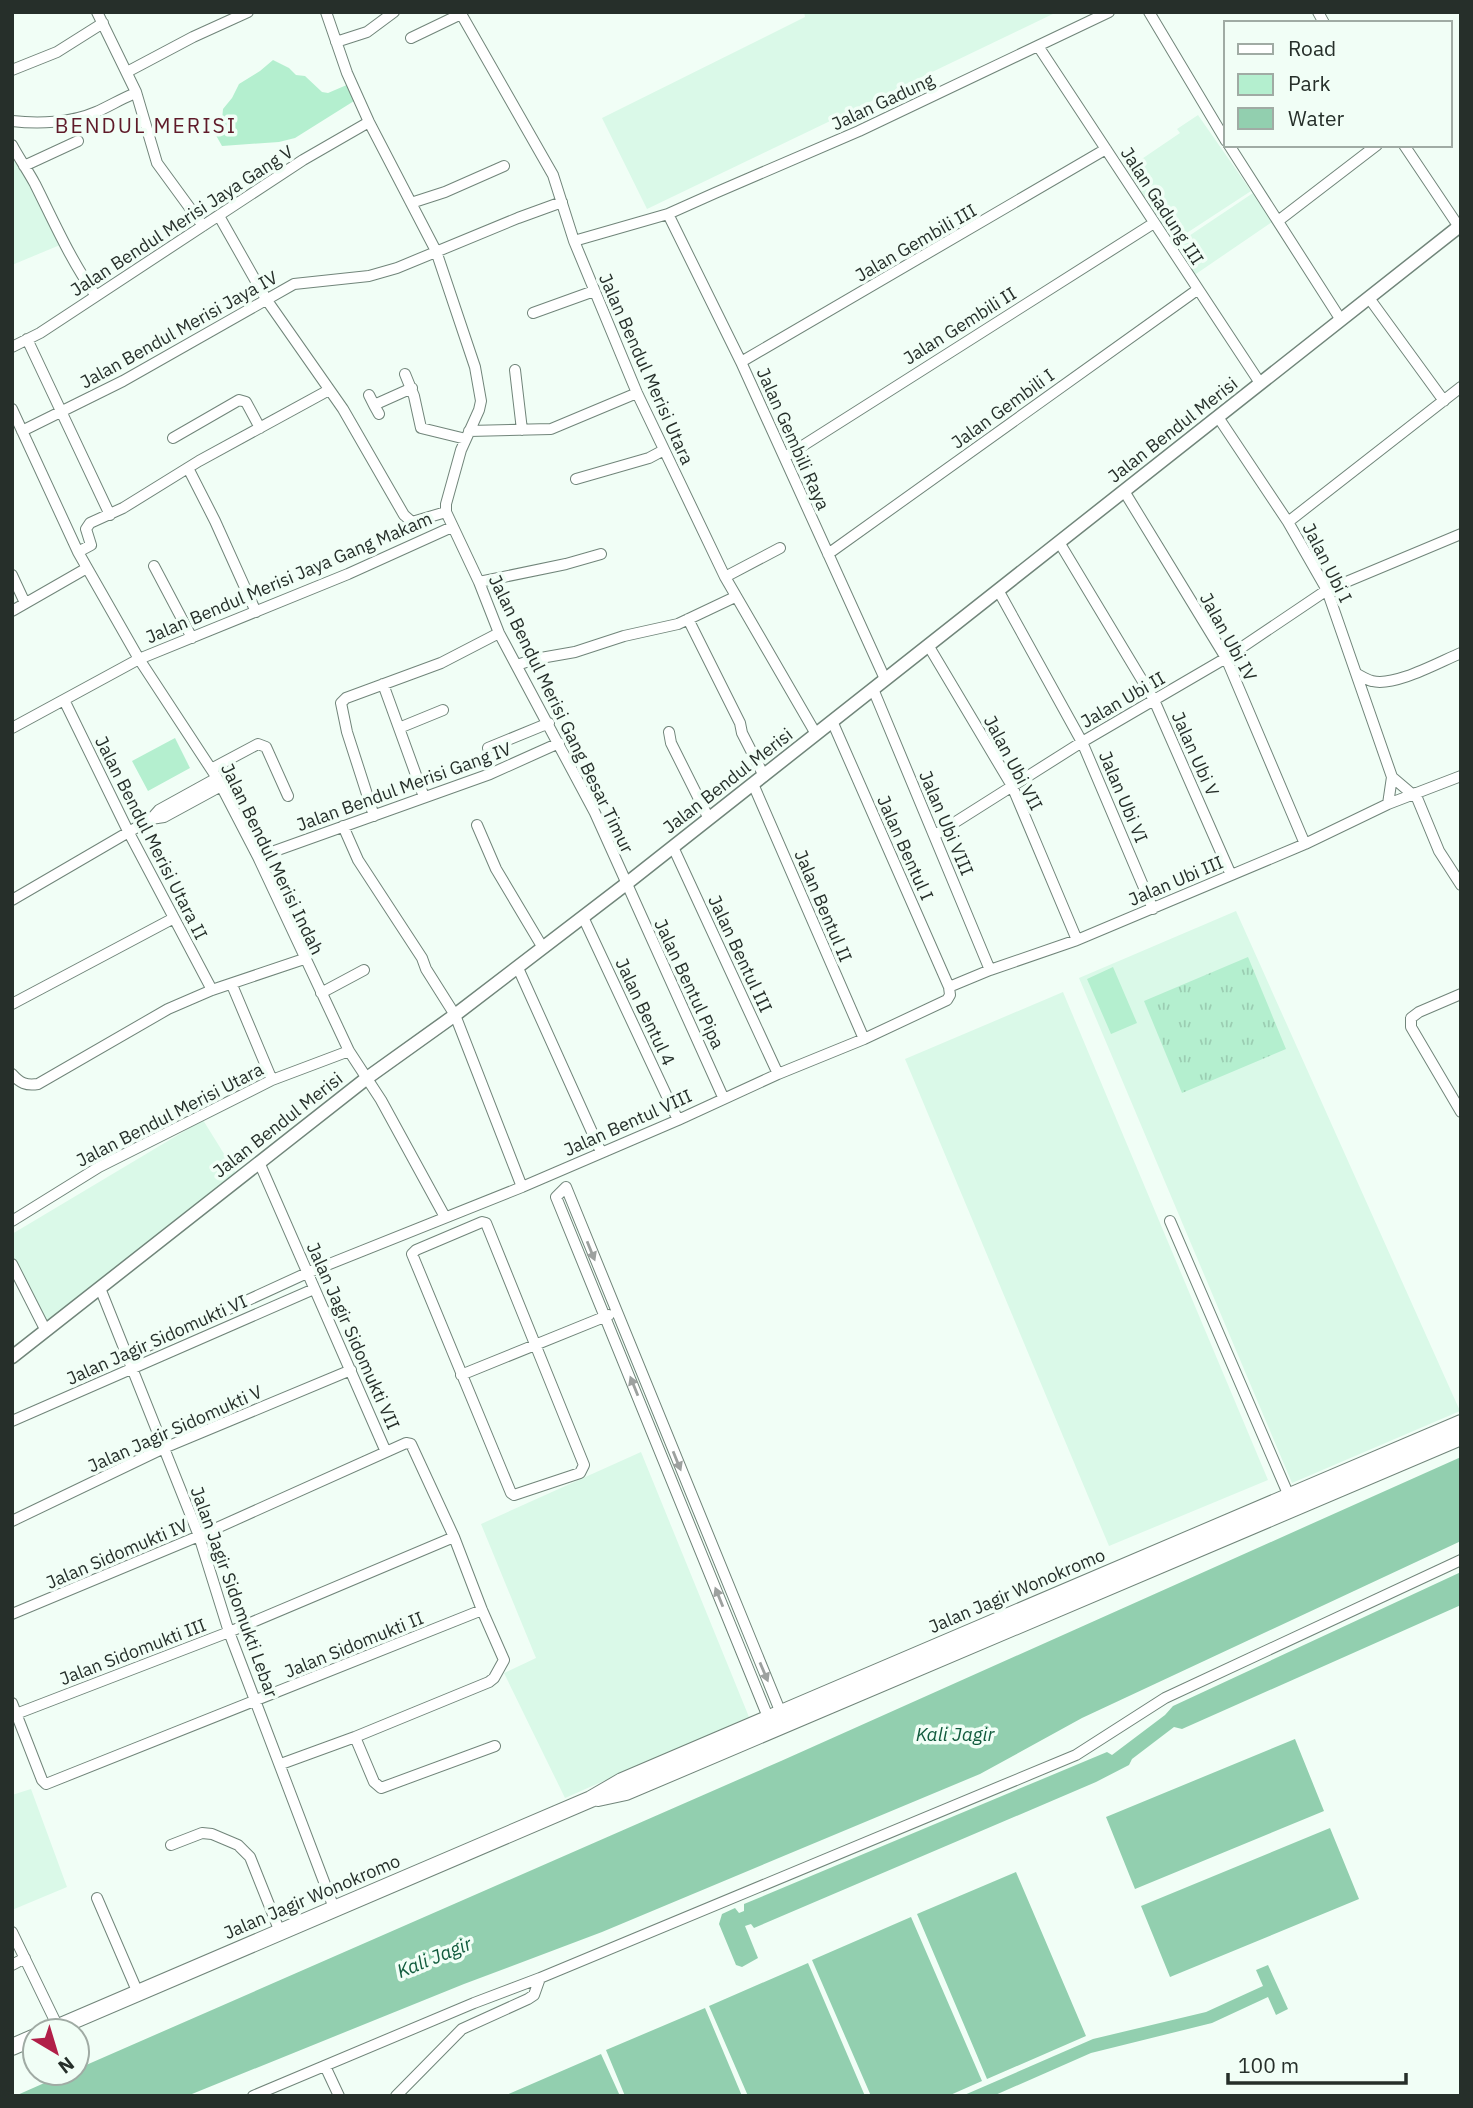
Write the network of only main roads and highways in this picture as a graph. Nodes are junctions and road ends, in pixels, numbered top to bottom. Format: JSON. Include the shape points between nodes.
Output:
{"nodes":[{"id":1,"x":1461,"y":1423,"type":"edge"},
{"id":2,"x":1461,"y":1437,"type":"edge"},
{"id":3,"x":963,"y":1642,"type":"junction"},
{"id":4,"x":81,"y":2017,"type":"edge"}],
"edges":[{"from":1,"to":3,"type":"main road","name":"Jalan Jagir Wonokromo"},
{"from":2,"to":3,"type":"main road","name":"Jalan Jagir Wonokromo"},
{"from":3,"to":4,"type":"main road","name":"Jalan Jagir Wonokromo","via":[[626,1792],[591,1799]]}]}
